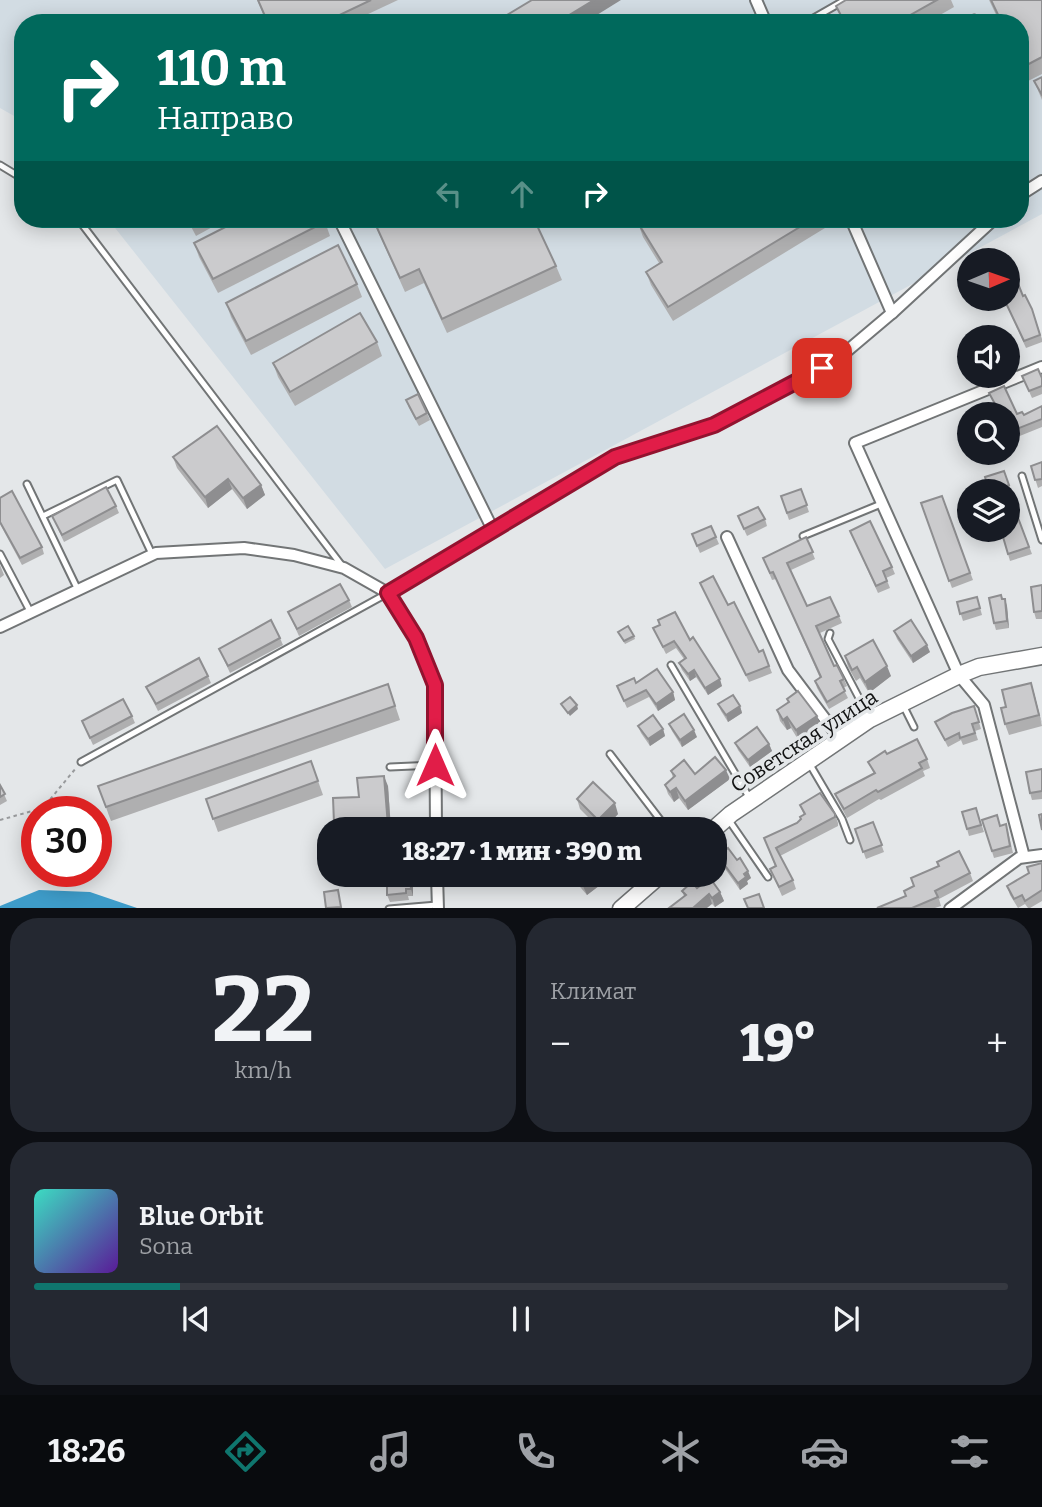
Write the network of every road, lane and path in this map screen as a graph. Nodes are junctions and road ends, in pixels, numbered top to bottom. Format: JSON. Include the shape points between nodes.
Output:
{"nodes":[{"id":1,"x":845,"y":0,"type":"edge"},
{"id":2,"x":821,"y":14,"type":"edge"},
{"id":3,"x":85,"y":228,"type":"edge"},
{"id":4,"x":344,"y":228,"type":"edge"},
{"id":5,"x":855,"y":228,"type":"edge"},
{"id":6,"x":984,"y":228,"type":"edge"},
{"id":7,"x":892,"y":313,"type":"junction"},
{"id":8,"x":1042,"y":367,"type":"edge"},
{"id":9,"x":1022,"y":476,"type":"dead end"},
{"id":10,"x":27,"y":484,"type":"dead end"},
{"id":11,"x":881,"y":504,"type":"junction"},
{"id":12,"x":43,"y":516,"type":"junction"},
{"id":13,"x":493,"y":530,"type":"junction"},
{"id":14,"x":803,"y":536,"type":"edge"},
{"id":15,"x":727,"y":537,"type":"dead end"},
{"id":16,"x":1042,"y":540,"type":"edge"},
{"id":17,"x":0,"y":554,"type":"edge"},
{"id":18,"x":152,"y":555,"type":"junction"},
{"id":19,"x":344,"y":568,"type":"junction"},
{"id":20,"x":78,"y":590,"type":"junction"},
{"id":21,"x":388,"y":593,"type":"junction"},
{"id":22,"x":31,"y":613,"type":"junction"},
{"id":23,"x":0,"y":627,"type":"edge"},
{"id":24,"x":830,"y":633,"type":"dead end"},
{"id":25,"x":1042,"y":656,"type":"edge"},
{"id":26,"x":671,"y":665,"type":"dead end"},
{"id":27,"x":959,"y":675,"type":"junction"},
{"id":28,"x":902,"y":703,"type":"junction"},
{"id":29,"x":870,"y":719,"type":"junction"},
{"id":30,"x":914,"y":727,"type":"dead end"},
{"id":31,"x":840,"y":739,"type":"junction"},
{"id":32,"x":610,"y":754,"type":"dead end"},
{"id":33,"x":808,"y":761,"type":"junction"},
{"id":34,"x":81,"y":762,"type":"joint"},
{"id":35,"x":435,"y":765,"type":"junction"},
{"id":36,"x":390,"y":767,"type":"dead end"},
{"id":37,"x":751,"y":800,"type":"junction"},
{"id":38,"x":436,"y":817,"type":"edge"},
{"id":39,"x":658,"y":817,"type":"edge"},
{"id":40,"x":727,"y":817,"type":"joint"},
{"id":41,"x":0,"y":820,"type":"edge"},
{"id":42,"x":850,"y":840,"type":"dead end"},
{"id":43,"x":1042,"y":855,"type":"edge"},
{"id":44,"x":1024,"y":857,"type":"junction"},
{"id":45,"x":768,"y":877,"type":"edge"},
{"id":46,"x":437,"y":887,"type":"edge"},
{"id":47,"x":646,"y":887,"type":"edge"},
{"id":48,"x":437,"y":907,"type":"edge"},
{"id":49,"x":389,"y":908,"type":"edge"},
{"id":50,"x":621,"y":908,"type":"edge"},
{"id":51,"x":950,"y":908,"type":"edge"}],
"edges":[{"from":1,"to":2,"type":"lane"},
{"from":3,"to":19,"type":"lane"},
{"from":4,"to":13,"type":"street"},
{"from":5,"to":7,"type":"street"},
{"from":6,"to":7,"type":"street"},
{"from":7,"to":13,"type":"street","via":[[834,362],[714,425],[615,457]]},
{"from":8,"to":11,"type":"street","via":[[855,443]]},
{"from":9,"to":16,"type":"lane"},
{"from":10,"to":12,"type":"lane"},
{"from":11,"to":14,"type":"lane"},
{"from":11,"to":27,"type":"street"},
{"from":12,"to":18,"type":"lane","via":[[117,480]]},
{"from":12,"to":20,"type":"lane"},
{"from":13,"to":21,"type":"street"},
{"from":15,"to":31,"type":"street","via":[[788,670]]},
{"from":17,"to":22,"type":"lane"},
{"from":18,"to":19,"type":"street","via":[[244,548]]},
{"from":18,"to":20,"type":"street"},
{"from":19,"to":21,"type":"street"},
{"from":20,"to":22,"type":"street"},
{"from":21,"to":34,"type":"lane"},
{"from":21,"to":35,"type":"street","via":[[416,638],[435,685]]},
{"from":22,"to":23,"type":"street"},
{"from":24,"to":29,"type":"lane","via":[[828,639]]},
{"from":25,"to":27,"type":"street","name":"Советская улица"},
{"from":26,"to":37,"type":"lane"},
{"from":27,"to":28,"type":"street","name":"Советская улица"},
{"from":27,"to":44,"type":"street","via":[[984,705]]},
{"from":28,"to":29,"type":"street","name":"Советская улица"},
{"from":28,"to":30,"type":"lane"},
{"from":29,"to":31,"type":"street","name":"Советская улица"},
{"from":31,"to":33,"type":"street","name":"Советская улица"},
{"from":32,"to":39,"type":"lane"},
{"from":33,"to":37,"type":"street","name":"Советская улица"},
{"from":33,"to":42,"type":"lane"},
{"from":34,"to":41,"type":"path","via":[[43,808]]},
{"from":35,"to":36,"type":"lane"},
{"from":35,"to":38,"type":"street"},
{"from":37,"to":40,"type":"street","name":"Советская улица"},
{"from":40,"to":45,"type":"lane"},
{"from":43,"to":44,"type":"street"},
{"from":44,"to":51,"type":"street"},
{"from":46,"to":48,"type":"street"},
{"from":47,"to":50,"type":"street"},
{"from":48,"to":49,"type":"lane"}]}
